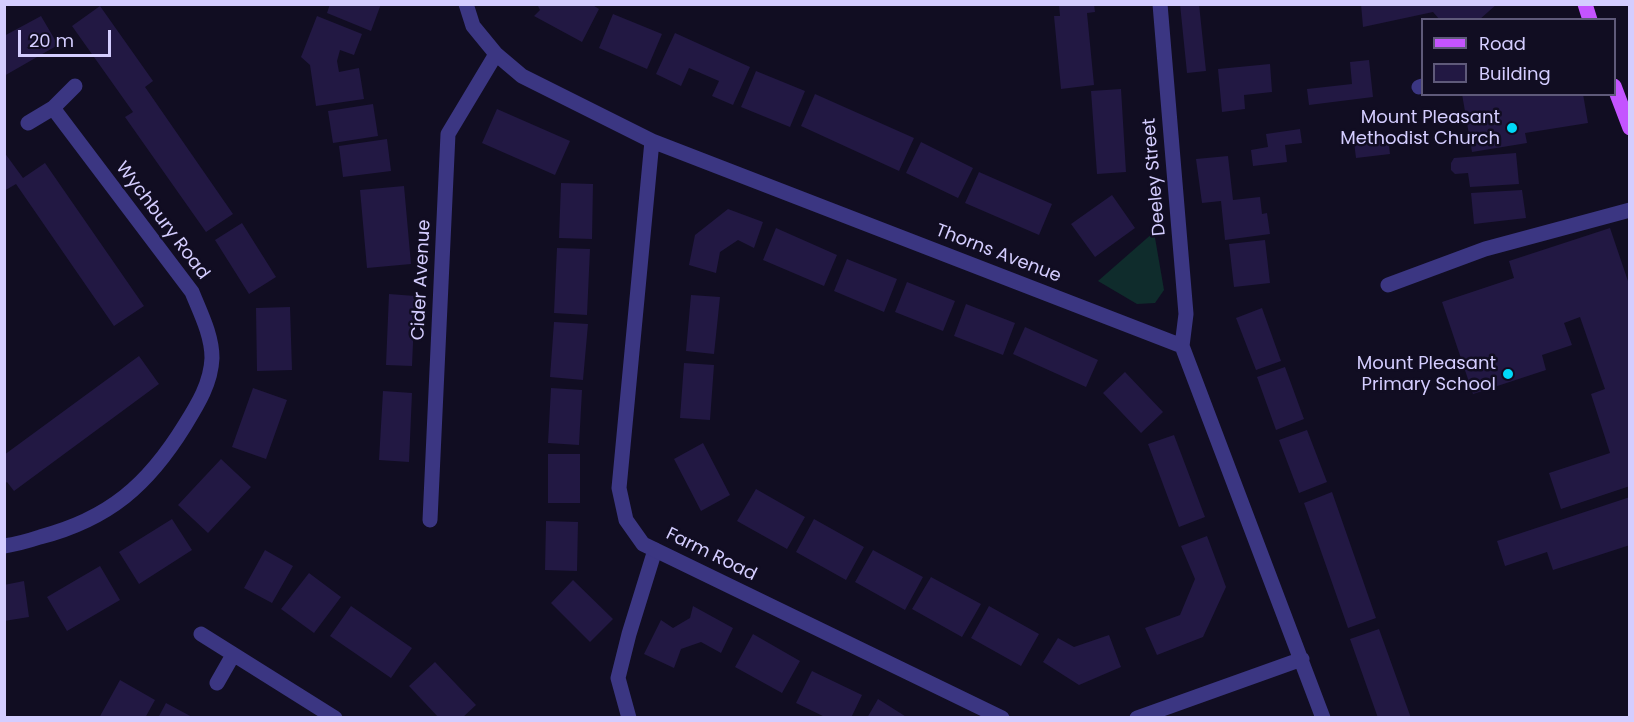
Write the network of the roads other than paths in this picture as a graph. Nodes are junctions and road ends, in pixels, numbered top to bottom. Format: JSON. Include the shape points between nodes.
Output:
{"nodes":[{"id":1,"x":466,"y":4,"type":"edge"},
{"id":2,"x":1160,"y":4,"type":"edge"},
{"id":3,"x":496,"y":54,"type":"junction"},
{"id":4,"x":75,"y":86,"type":"dead end"},
{"id":5,"x":1616,"y":92,"type":"edge"},
{"id":6,"x":53,"y":108,"type":"junction"},
{"id":7,"x":28,"y":123,"type":"dead end"},
{"id":8,"x":1629,"y":128,"type":"edge"},
{"id":9,"x":652,"y":141,"type":"junction"},
{"id":10,"x":1629,"y":210,"type":"edge"},
{"id":11,"x":1388,"y":285,"type":"dead end"},
{"id":12,"x":1182,"y":346,"type":"junction"},
{"id":13,"x":430,"y":520,"type":"dead end"},
{"id":14,"x":4,"y":546,"type":"edge"},
{"id":15,"x":655,"y":550,"type":"junction"},
{"id":16,"x":201,"y":634,"type":"dead end"},
{"id":17,"x":232,"y":655,"type":"junction"},
{"id":18,"x":1302,"y":659,"type":"junction"},
{"id":19,"x":217,"y":684,"type":"dead end"},
{"id":20,"x":335,"y":717,"type":"edge"},
{"id":21,"x":629,"y":717,"type":"edge"},
{"id":22,"x":1002,"y":717,"type":"edge"},
{"id":23,"x":1137,"y":717,"type":"edge"},
{"id":24,"x":1323,"y":717,"type":"edge"}],
"edges":[{"from":1,"to":3,"type":"street","name":"Thorns Avenue","via":[[473,26]]},
{"from":2,"to":12,"type":"street","name":"Deeley Street","via":[[1186,314]]},
{"from":3,"to":9,"type":"street","name":"Thorns Avenue","via":[[522,76]]},
{"from":3,"to":13,"type":"street","name":"Cider Avenue","via":[[448,134]]},
{"from":4,"to":6,"type":"street"},
{"from":5,"to":8,"type":"main road"},
{"from":6,"to":7,"type":"street"},
{"from":6,"to":14,"type":"street","name":"Wychbury Road","via":[[192,292],[206,326],[212,354],[211,375],[199,403],[172,444],[133,491],[90,520],[61,532]]},
{"from":9,"to":12,"type":"street","name":"Thorns Avenue"},
{"from":9,"to":15,"type":"street","name":"Farm Road","via":[[619,488],[626,520],[643,544]]},
{"from":10,"to":11,"type":"street","via":[[1485,249]]},
{"from":12,"to":18,"type":"street"},
{"from":15,"to":21,"type":"street","via":[[618,678]]},
{"from":15,"to":22,"type":"street","name":"Farm Road"},
{"from":16,"to":17,"type":"street"},
{"from":17,"to":19,"type":"street"},
{"from":17,"to":20,"type":"street"},
{"from":18,"to":23,"type":"street"},
{"from":18,"to":24,"type":"street"}]}
